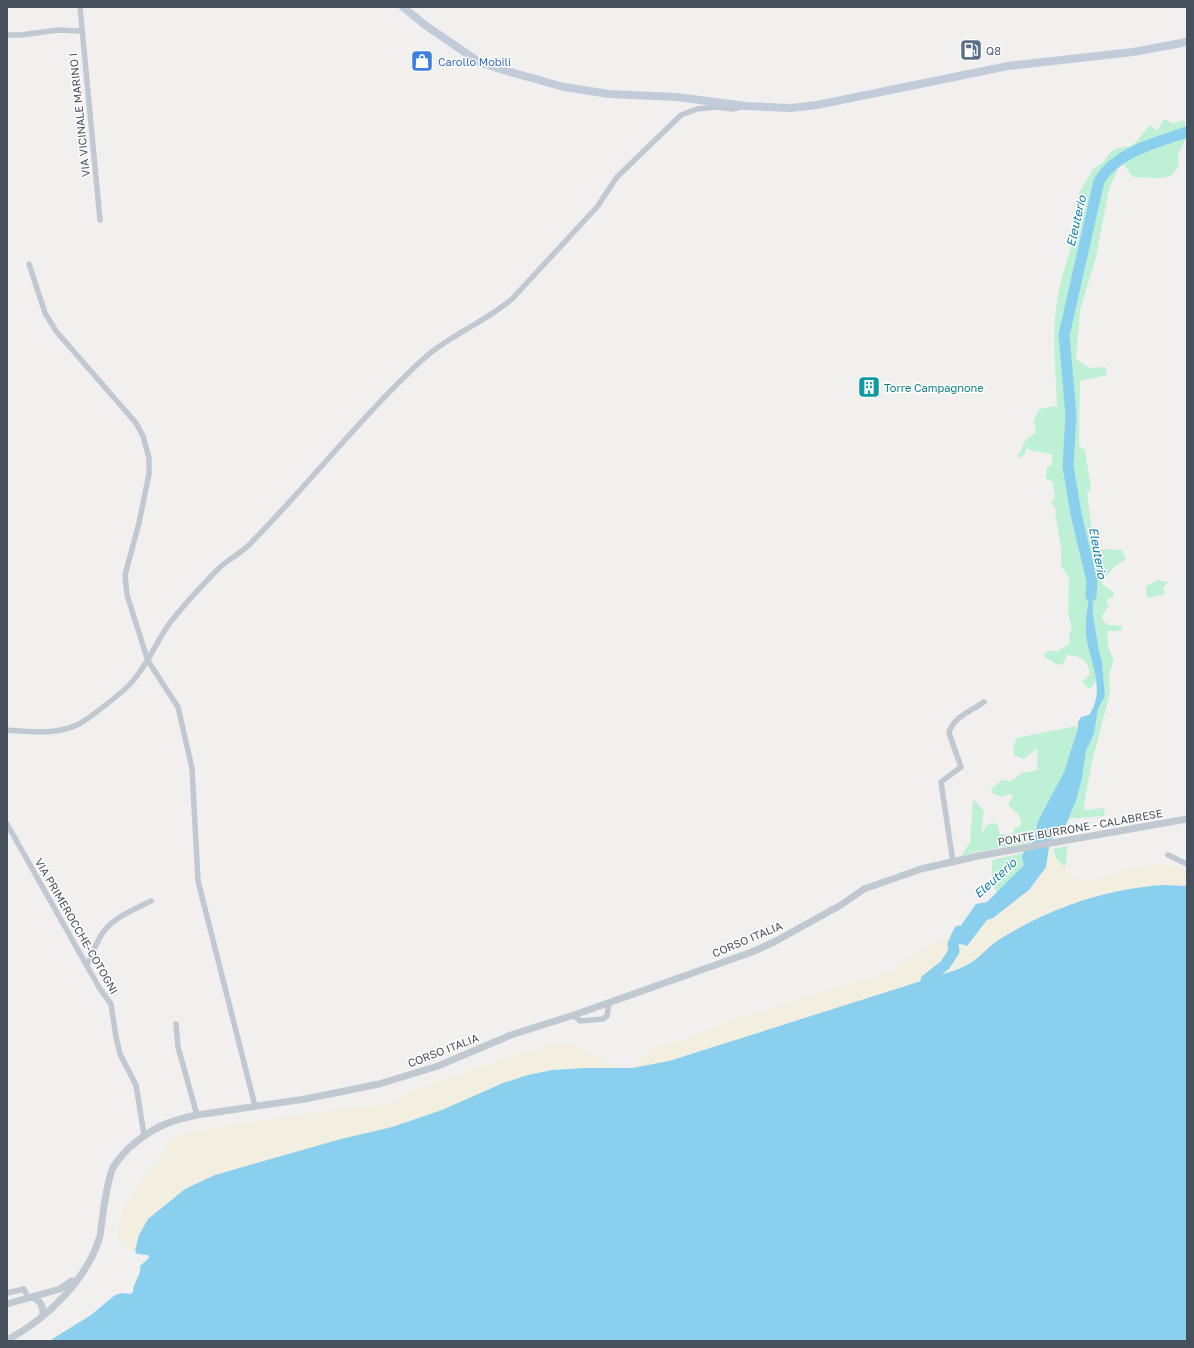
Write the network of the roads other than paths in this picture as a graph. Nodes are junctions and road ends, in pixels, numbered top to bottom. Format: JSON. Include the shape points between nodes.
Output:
{"nodes":[{"id":1,"x":80,"y":7,"type":"edge"},
{"id":2,"x":403,"y":7,"type":"edge"},
{"id":3,"x":81,"y":31,"type":"junction"},
{"id":4,"x":7,"y":35,"type":"edge"},
{"id":5,"x":1187,"y":42,"type":"edge"},
{"id":6,"x":746,"y":106,"type":"junction"},
{"id":7,"x":100,"y":220,"type":"dead end"},
{"id":8,"x":29,"y":264,"type":"dead end"},
{"id":9,"x":148,"y":661,"type":"junction"},
{"id":10,"x":984,"y":702,"type":"dead end"},
{"id":11,"x":7,"y":730,"type":"edge"},
{"id":12,"x":1186,"y":819,"type":"edge"},
{"id":13,"x":7,"y":824,"type":"edge"},
{"id":14,"x":1168,"y":855,"type":"dead end"},
{"id":15,"x":978,"y":856,"type":"joint"},
{"id":16,"x":953,"y":862,"type":"junction"},
{"id":17,"x":1187,"y":864,"type":"edge"},
{"id":18,"x":152,"y":901,"type":"dead end"},
{"id":19,"x":87,"y":965,"type":"junction"},
{"id":20,"x":609,"y":1003,"type":"junction"},
{"id":21,"x":574,"y":1015,"type":"junction"},
{"id":22,"x":176,"y":1024,"type":"dead end"},
{"id":23,"x":255,"y":1106,"type":"junction"},
{"id":24,"x":197,"y":1115,"type":"junction"},
{"id":25,"x":144,"y":1135,"type":"junction"},
{"id":26,"x":81,"y":1274,"type":"junction"},
{"id":27,"x":7,"y":1293,"type":"edge"},
{"id":28,"x":30,"y":1298,"type":"junction"},
{"id":29,"x":7,"y":1304,"type":"edge"},
{"id":30,"x":43,"y":1315,"type":"junction"},
{"id":31,"x":7,"y":1340,"type":"edge"}],
"edges":[{"from":1,"to":3,"type":"street","name":"VIA VICINALE MARINO I"},
{"from":2,"to":6,"type":"main road","via":[[425,26],[479,62],[503,70],[564,87],[609,94],[677,97]]},
{"from":3,"to":4,"type":"street","via":[[58,30]]},
{"from":3,"to":7,"type":"street","name":"VIA VICINALE MARINO I"},
{"from":5,"to":6,"type":"main road","via":[[1133,52],[1008,66],[817,105],[791,108]]},
{"from":6,"to":9,"type":"street","via":[[732,109],[697,109],[681,115],[617,177],[597,207],[512,299],[496,312],[452,337],[422,360],[392,390],[248,546],[219,568],[193,595],[167,628]]},
{"from":8,"to":9,"type":"street","via":[[46,313],[56,331],[136,423],[143,436],[149,458],[149,474],[125,575],[127,595]]},
{"from":9,"to":11,"type":"street","via":[[132,682],[86,721],[64,729],[41,732]]},
{"from":9,"to":23,"type":"street","via":[[178,707],[192,768],[198,881]]},
{"from":10,"to":16,"type":"street","via":[[950,727],[949,733],[961,766],[941,782]]},
{"from":12,"to":15,"type":"street","name":"PONTE BURRONE - CALABRESE"},
{"from":13,"to":19,"type":"street","name":"VIA PRIMEROCCHE-COTOGNI"},
{"from":14,"to":17,"type":"street"},
{"from":15,"to":16,"type":"street","name":"CORSO ITALIA"},
{"from":16,"to":20,"type":"street","name":"CORSO ITALIA","via":[[920,868],[864,889],[841,905],[774,942]]},
{"from":18,"to":19,"type":"street","via":[[108,926]]},
{"from":19,"to":25,"type":"street","name":"VIA PRIMEROCCHE-COTOGNI","via":[[111,1004],[120,1054],[138,1095]]},
{"from":20,"to":21,"type":"street","name":"CORSO ITALIA"},
{"from":20,"to":21,"type":"street","via":[[603,1019],[580,1021]]},
{"from":21,"to":23,"type":"street","name":"CORSO ITALIA","via":[[511,1035],[438,1066],[379,1084]]},
{"from":22,"to":24,"type":"street","via":[[178,1047]]},
{"from":23,"to":24,"type":"street","name":"CORSO ITALIA"},
{"from":24,"to":25,"type":"street","name":"CORSO ITALIA","via":[[176,1120]]},
{"from":25,"to":26,"type":"street","name":"CORSO ITALIA","via":[[118,1159],[113,1169],[97,1246]]},
{"from":26,"to":28,"type":"street","via":[[60,1289]]},
{"from":26,"to":30,"type":"street","name":"CORSO ITALIA"},
{"from":27,"to":28,"type":"street","via":[[24,1289]]},
{"from":28,"to":29,"type":"street"},
{"from":28,"to":30,"type":"street","via":[[40,1301]]},
{"from":30,"to":31,"type":"street","name":"CORSO ITALIA","via":[[30,1327]]}]}
